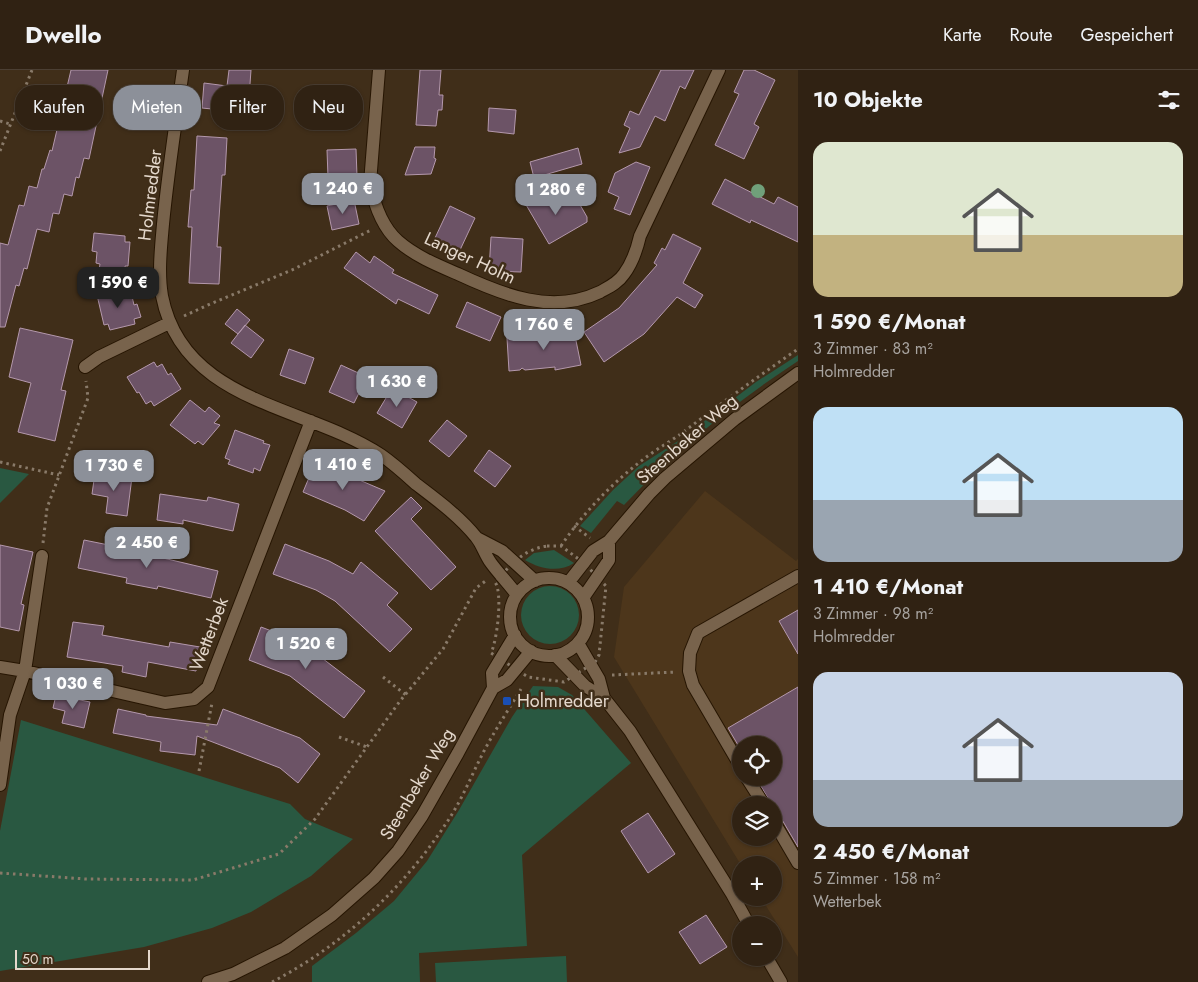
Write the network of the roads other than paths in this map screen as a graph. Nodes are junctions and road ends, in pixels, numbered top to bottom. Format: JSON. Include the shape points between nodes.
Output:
{"nodes":[{"id":1,"x":184,"y":70,"type":"edge"},
{"id":2,"x":379,"y":70,"type":"edge"},
{"id":3,"x":719,"y":70,"type":"edge"},
{"id":4,"x":170,"y":323,"type":"junction"},
{"id":5,"x":85,"y":367,"type":"road end"},
{"id":6,"x":798,"y":373,"type":"edge"},
{"id":7,"x":312,"y":421,"type":"junction"},
{"id":8,"x":477,"y":538,"type":"junction"},
{"id":9,"x":609,"y":541,"type":"junction"},
{"id":10,"x":42,"y":556,"type":"road end"},
{"id":11,"x":798,"y":576,"type":"edge"},
{"id":12,"x":535,"y":581,"type":"junction"},
{"id":13,"x":568,"y":583,"type":"junction"},
{"id":14,"x":517,"y":595,"type":"junction"},
{"id":15,"x":583,"y":598,"type":"junction"},
{"id":16,"x":515,"y":635,"type":"junction"},
{"id":17,"x":578,"y":643,"type":"junction"},
{"id":18,"x":531,"y":651,"type":"junction"},
{"id":19,"x":555,"y":655,"type":"junction"},
{"id":20,"x":0,"y":668,"type":"edge"},
{"id":21,"x":25,"y":672,"type":"junction"},
{"id":22,"x":492,"y":688,"type":"junction"},
{"id":23,"x":604,"y":698,"type":"junction"},
{"id":24,"x":732,"y":752,"type":"edge"},
{"id":25,"x":0,"y":785,"type":"edge"},
{"id":26,"x":782,"y":836,"type":"edge"},
{"id":27,"x":798,"y":863,"type":"edge"},
{"id":28,"x":744,"y":916,"type":"edge"},
{"id":29,"x":772,"y":966,"type":"edge"},
{"id":30,"x":208,"y":982,"type":"edge"},
{"id":31,"x":781,"y":982,"type":"edge"}],
"edges":[{"from":1,"to":4,"type":"street","name":"Holmredder","via":[[160,254],[162,294]]},
{"from":2,"to":3,"type":"street","name":"Langer Holm","via":[[370,183],[384,223],[397,240],[419,256],[488,289],[543,303],[587,298],[615,284],[624,274]]},
{"from":4,"to":5,"type":"street"},
{"from":4,"to":7,"type":"street","name":"Holmredder","via":[[189,354],[217,378],[237,391]]},
{"from":6,"to":9,"type":"street","name":"Steenbeker Weg","via":[[735,418],[684,461],[649,494]]},
{"from":7,"to":8,"type":"street","name":"Holmredder","via":[[352,438],[382,456],[454,514]]},
{"from":7,"to":21,"type":"street","name":"Wetterbek","via":[[208,687],[194,699],[165,703]]},
{"from":8,"to":12,"type":"street","name":"Holmredder","via":[[502,552]]},
{"from":8,"to":14,"type":"street","name":"Holmredder","via":[[490,563]]},
{"from":9,"to":13,"type":"street","name":"Steenbeker Weg","via":[[593,551]]},
{"from":9,"to":15,"type":"street","via":[[608,560]]},
{"from":10,"to":21,"type":"street"},
{"from":11,"to":24,"type":"street","via":[[698,633],[690,653],[689,671],[693,685]]},
{"from":12,"to":13,"type":"street","via":[[548,578]]},
{"from":12,"to":14,"type":"street"},
{"from":13,"to":15,"type":"street"},
{"from":14,"to":16,"type":"street","via":[[510,614]]},
{"from":15,"to":17,"type":"street","via":[[588,622]]},
{"from":16,"to":18,"type":"street"},
{"from":16,"to":22,"type":"street","name":"Steenbeker Weg","via":[[492,673]]},
{"from":17,"to":19,"type":"street"},
{"from":17,"to":23,"type":"street","via":[[598,679]]},
{"from":18,"to":19,"type":"street"},
{"from":18,"to":22,"type":"street","name":"Steenbeker Weg","via":[[506,680]]},
{"from":19,"to":23,"type":"street","via":[[585,686]]},
{"from":20,"to":21,"type":"street","name":"Wetterbek"},
{"from":21,"to":25,"type":"street","via":[[10,715]]},
{"from":22,"to":30,"type":"street","name":"Steenbeker Weg","via":[[422,816],[374,878],[332,915],[285,948],[233,974]]},
{"from":23,"to":28,"type":"street","via":[[646,755]]},
{"from":26,"to":27,"type":"street"},
{"from":29,"to":31,"type":"street"}]}
